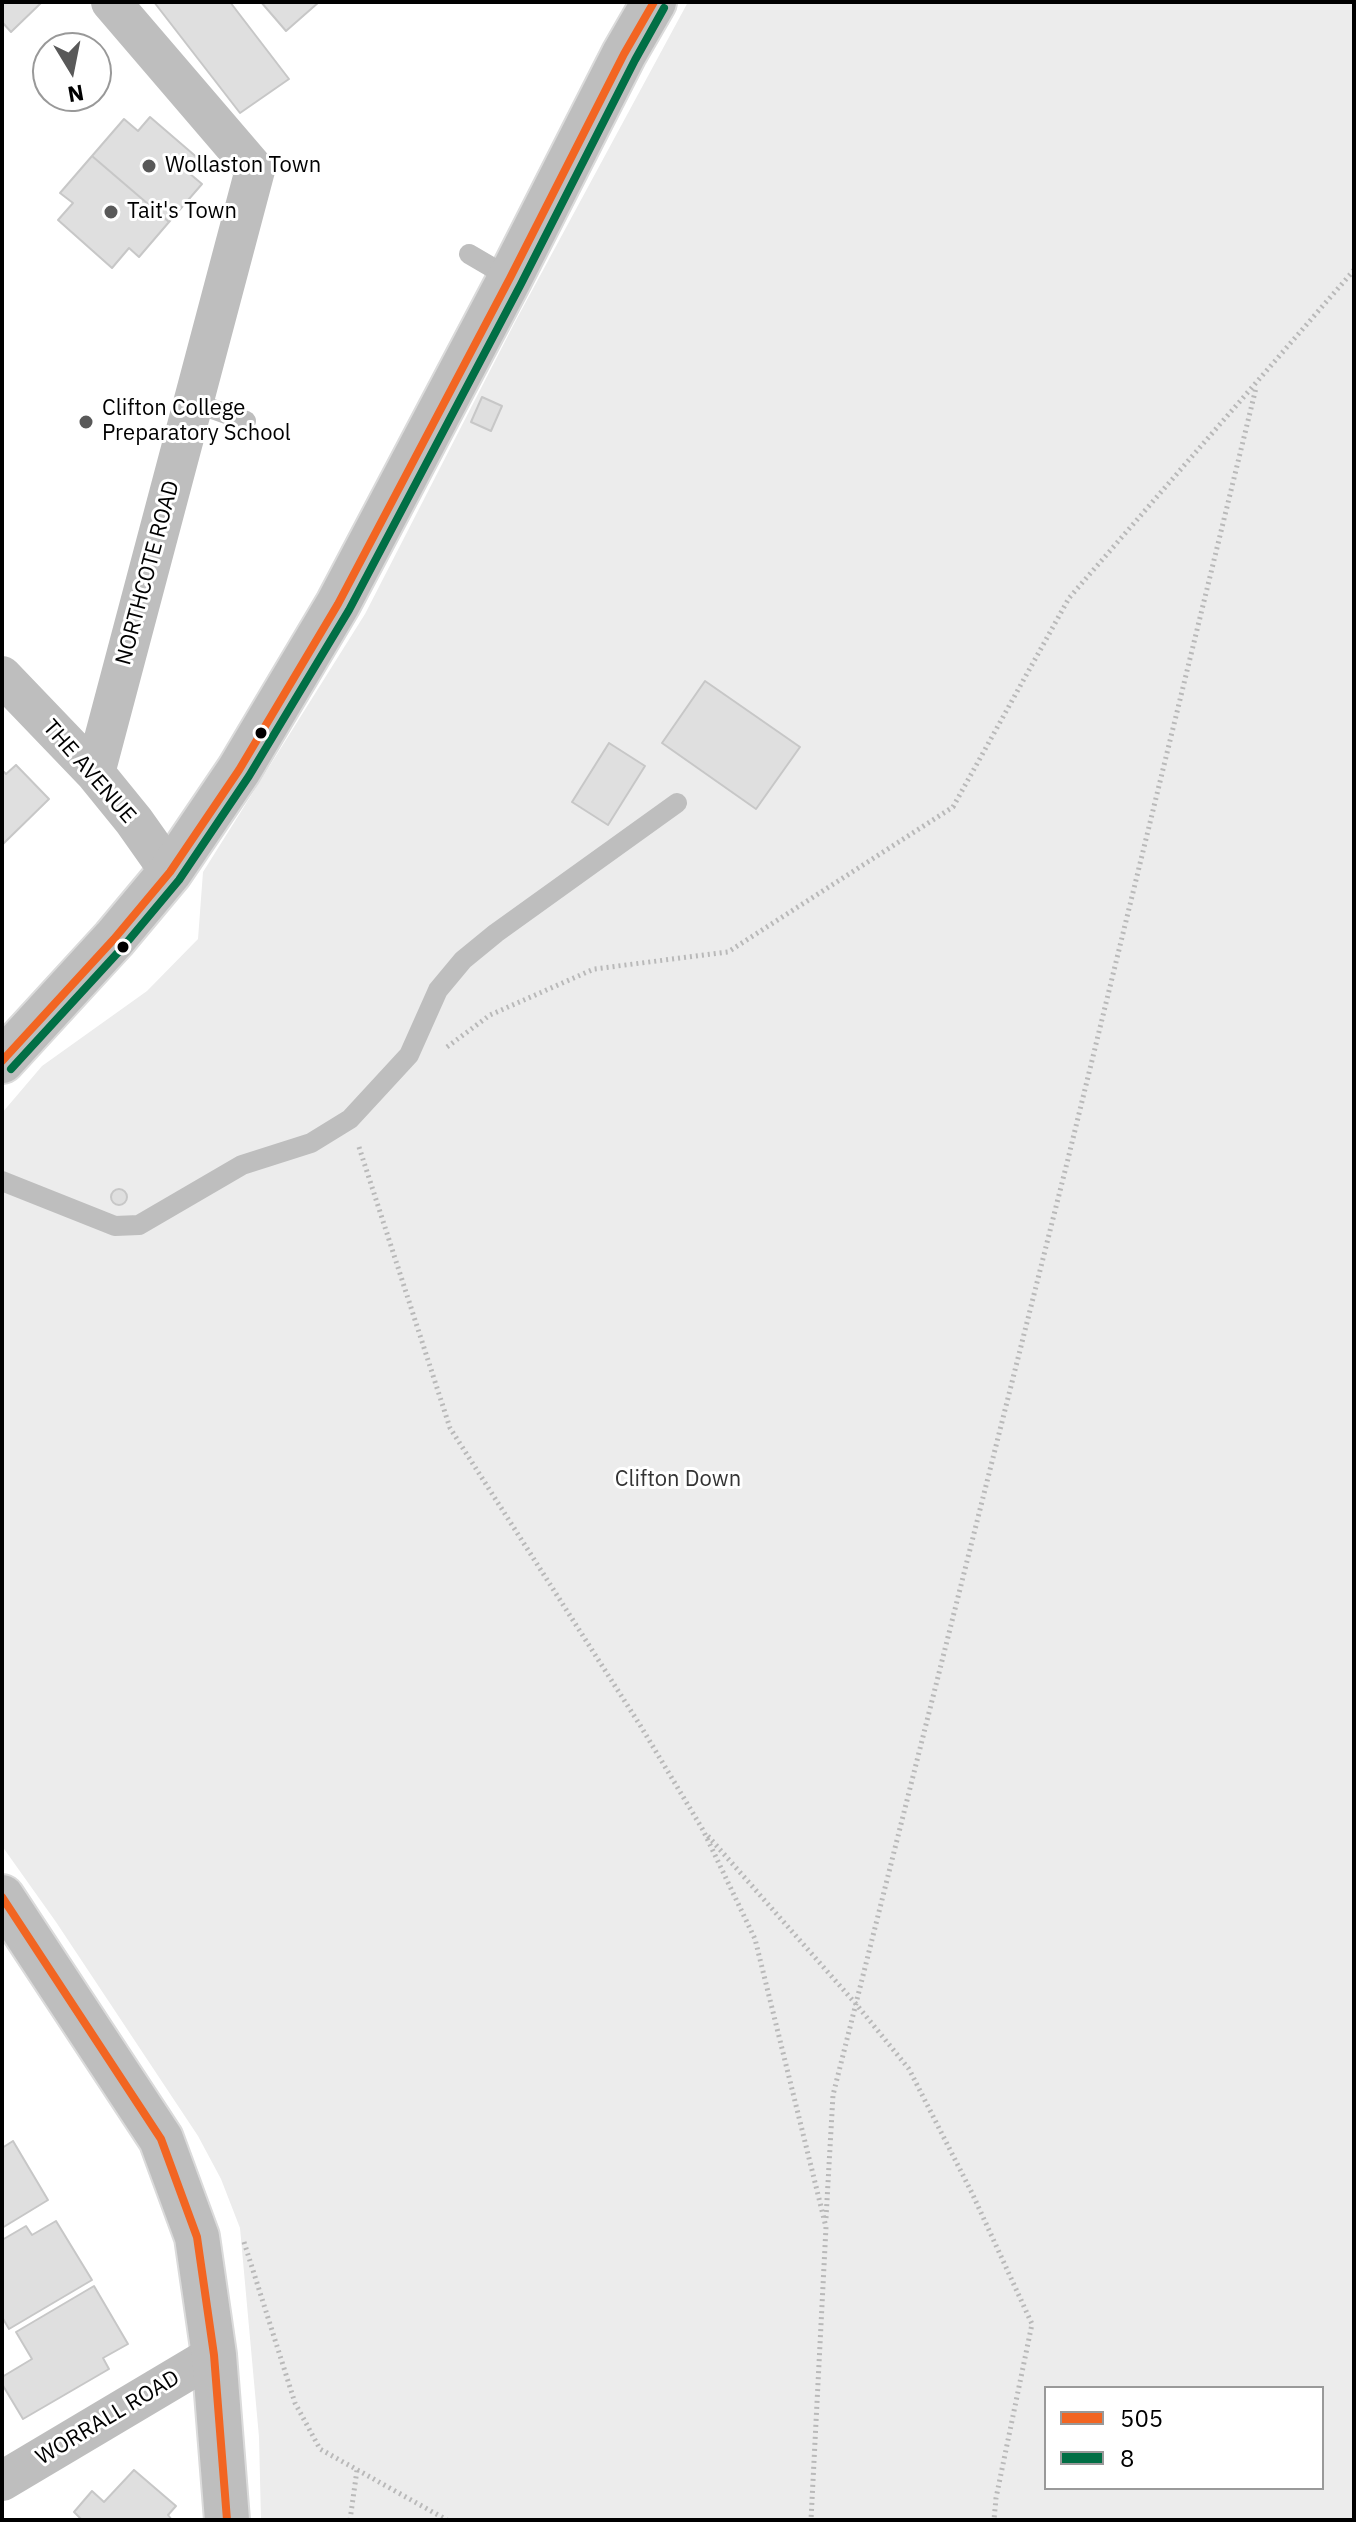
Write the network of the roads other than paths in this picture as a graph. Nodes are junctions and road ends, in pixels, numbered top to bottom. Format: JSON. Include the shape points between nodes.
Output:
{"nodes":[{"id":1,"x":111,"y":2,"type":"edge"},
{"id":2,"x":654,"y":2,"type":"edge"},
{"id":3,"x":469,"y":254,"type":"dead end"},
{"id":4,"x":510,"y":278,"type":"junction"},
{"id":5,"x":193,"y":402,"type":"junction"},
{"id":6,"x":246,"y":421,"type":"dead end"},
{"id":7,"x":2,"y":676,"type":"edge"},
{"id":8,"x":95,"y":773,"type":"junction"},
{"id":9,"x":677,"y":803,"type":"dead end"},
{"id":10,"x":170,"y":872,"type":"junction"},
{"id":11,"x":2,"y":1061,"type":"edge"},
{"id":12,"x":2,"y":1181,"type":"edge"},
{"id":13,"x":2,"y":1897,"type":"edge"},
{"id":14,"x":214,"y":2355,"type":"junction"},
{"id":15,"x":2,"y":2481,"type":"edge"},
{"id":16,"x":227,"y":2520,"type":"edge"}],
"edges":[{"from":1,"to":5,"type":"street","name":"NORTHCOTE ROAD","via":[[255,170]]},
{"from":2,"to":4,"type":"main road"},
{"from":3,"to":4,"type":"lane"},
{"from":4,"to":10,"type":"main road","via":[[338,604],[239,770]]},
{"from":5,"to":6,"type":"lane"},
{"from":5,"to":8,"type":"street","name":"NORTHCOTE ROAD"},
{"from":7,"to":8,"type":"street","name":"THE AVENUE"},
{"from":8,"to":10,"type":"street","name":"THE AVENUE"},
{"from":9,"to":12,"type":"lane","via":[[463,960],[438,990],[409,1055],[350,1119],[311,1143],[242,1165],[139,1225],[115,1226]]},
{"from":10,"to":11,"type":"main road"},
{"from":13,"to":14,"type":"main road","via":[[161,2139],[197,2237]]},
{"from":14,"to":15,"type":"street","name":"WORRALL ROAD"},
{"from":14,"to":16,"type":"main road"}]}
